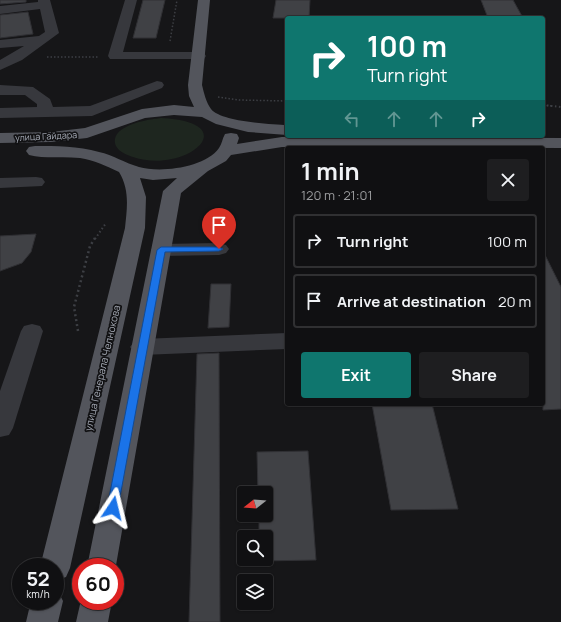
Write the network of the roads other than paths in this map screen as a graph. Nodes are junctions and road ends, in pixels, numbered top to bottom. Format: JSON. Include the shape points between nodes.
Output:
{"nodes":[{"id":1,"x":131,"y":0,"type":"edge"},
{"id":2,"x":204,"y":0,"type":"edge"},
{"id":3,"x":44,"y":3,"type":"edge"},
{"id":4,"x":0,"y":10,"type":"edge"},
{"id":5,"x":43,"y":40,"type":"junction"},
{"id":6,"x":0,"y":44,"type":"edge"},
{"id":7,"x":199,"y":56,"type":"junction"},
{"id":8,"x":0,"y":66,"type":"edge"},
{"id":9,"x":195,"y":85,"type":"junction"},
{"id":10,"x":157,"y":86,"type":"dead end"},
{"id":11,"x":0,"y":90,"type":"edge"},
{"id":12,"x":156,"y":111,"type":"junction"},
{"id":13,"x":0,"y":113,"type":"edge"},
{"id":14,"x":45,"y":113,"type":"junction"},
{"id":15,"x":205,"y":113,"type":"junction"},
{"id":16,"x":222,"y":121,"type":"junction"},
{"id":17,"x":115,"y":124,"type":"junction"},
{"id":18,"x":285,"y":130,"type":"edge"},
{"id":19,"x":545,"y":132,"type":"edge"},
{"id":20,"x":561,"y":132,"type":"edge"},
{"id":21,"x":0,"y":138,"type":"edge"},
{"id":22,"x":561,"y":143,"type":"edge"},
{"id":23,"x":226,"y":151,"type":"junction"},
{"id":24,"x":0,"y":152,"type":"edge"},
{"id":25,"x":104,"y":158,"type":"junction"},
{"id":26,"x":126,"y":169,"type":"junction"},
{"id":27,"x":200,"y":169,"type":"junction"},
{"id":28,"x":36,"y":182,"type":"dead end"},
{"id":29,"x":0,"y":183,"type":"edge"},
{"id":30,"x":219,"y":249,"type":"dead end"},
{"id":31,"x":161,"y":250,"type":"junction"},
{"id":32,"x":32,"y":331,"type":"dead end"},
{"id":33,"x":285,"y":341,"type":"edge"},
{"id":34,"x":142,"y":347,"type":"junction"},
{"id":35,"x":0,"y":428,"type":"edge"},
{"id":36,"x":57,"y":558,"type":"edge"},
{"id":37,"x":104,"y":558,"type":"edge"},
{"id":38,"x":45,"y":610,"type":"edge"},
{"id":39,"x":94,"y":610,"type":"edge"},
{"id":40,"x":42,"y":622,"type":"edge"},
{"id":41,"x":92,"y":622,"type":"edge"}],
"edges":[{"from":1,"to":7,"type":"lane","via":[[111,60]]},
{"from":2,"to":7,"type":"main road"},
{"from":3,"to":4,"type":"lane"},
{"from":3,"to":5,"type":"lane","via":[[52,33]]},
{"from":5,"to":6,"type":"lane"},
{"from":5,"to":8,"type":"lane"},
{"from":7,"to":9,"type":"main road"},
{"from":9,"to":12,"type":"main road"},
{"from":9,"to":15,"type":"main road"},
{"from":10,"to":14,"type":"lane","via":[[92,111]]},
{"from":11,"to":14,"type":"lane","via":[[28,90],[45,102]]},
{"from":12,"to":15,"type":"main road","name":"улица Гайдара","via":[[192,110]]},
{"from":12,"to":17,"type":"main road","name":"улица Гайдара"},
{"from":13,"to":14,"type":"lane"},
{"from":15,"to":16,"type":"main road","name":"улица Гайдара"},
{"from":16,"to":18,"type":"main road","name":"улица Гайдара","via":[[248,127]]},
{"from":16,"to":23,"type":"main road","via":[[231,132]]},
{"from":17,"to":21,"type":"main road","name":"улица Гайдара","via":[[67,136]]},
{"from":17,"to":25,"type":"main road","name":"улица Гайдара","via":[[103,135],[99,145]]},
{"from":19,"to":20,"type":"main road"},
{"from":22,"to":23,"type":"main road","name":"улица Гайдара","via":[[282,142]]},
{"from":23,"to":27,"type":"main road","name":"улица Гайдара"},
{"from":24,"to":25,"type":"main road","name":"улица Гайдара","via":[[62,151]]},
{"from":25,"to":26,"type":"main road","name":"улица Гайдара"},
{"from":26,"to":27,"type":"main road","name":"улица Гайдара","via":[[144,174]]},
{"from":26,"to":36,"type":"main road","name":"улица Генерала Челнокова","via":[[134,180],[137,192],[135,228]]},
{"from":27,"to":31,"type":"main road","via":[[172,191]]},
{"from":28,"to":29,"type":"lane"},
{"from":30,"to":31,"type":"lane"},
{"from":31,"to":34,"type":"main road"},
{"from":32,"to":35,"type":"lane"},
{"from":33,"to":34,"type":"lane"},
{"from":34,"to":37,"type":"main road"},
{"from":38,"to":40,"type":"main road"},
{"from":39,"to":41,"type":"main road"}]}
